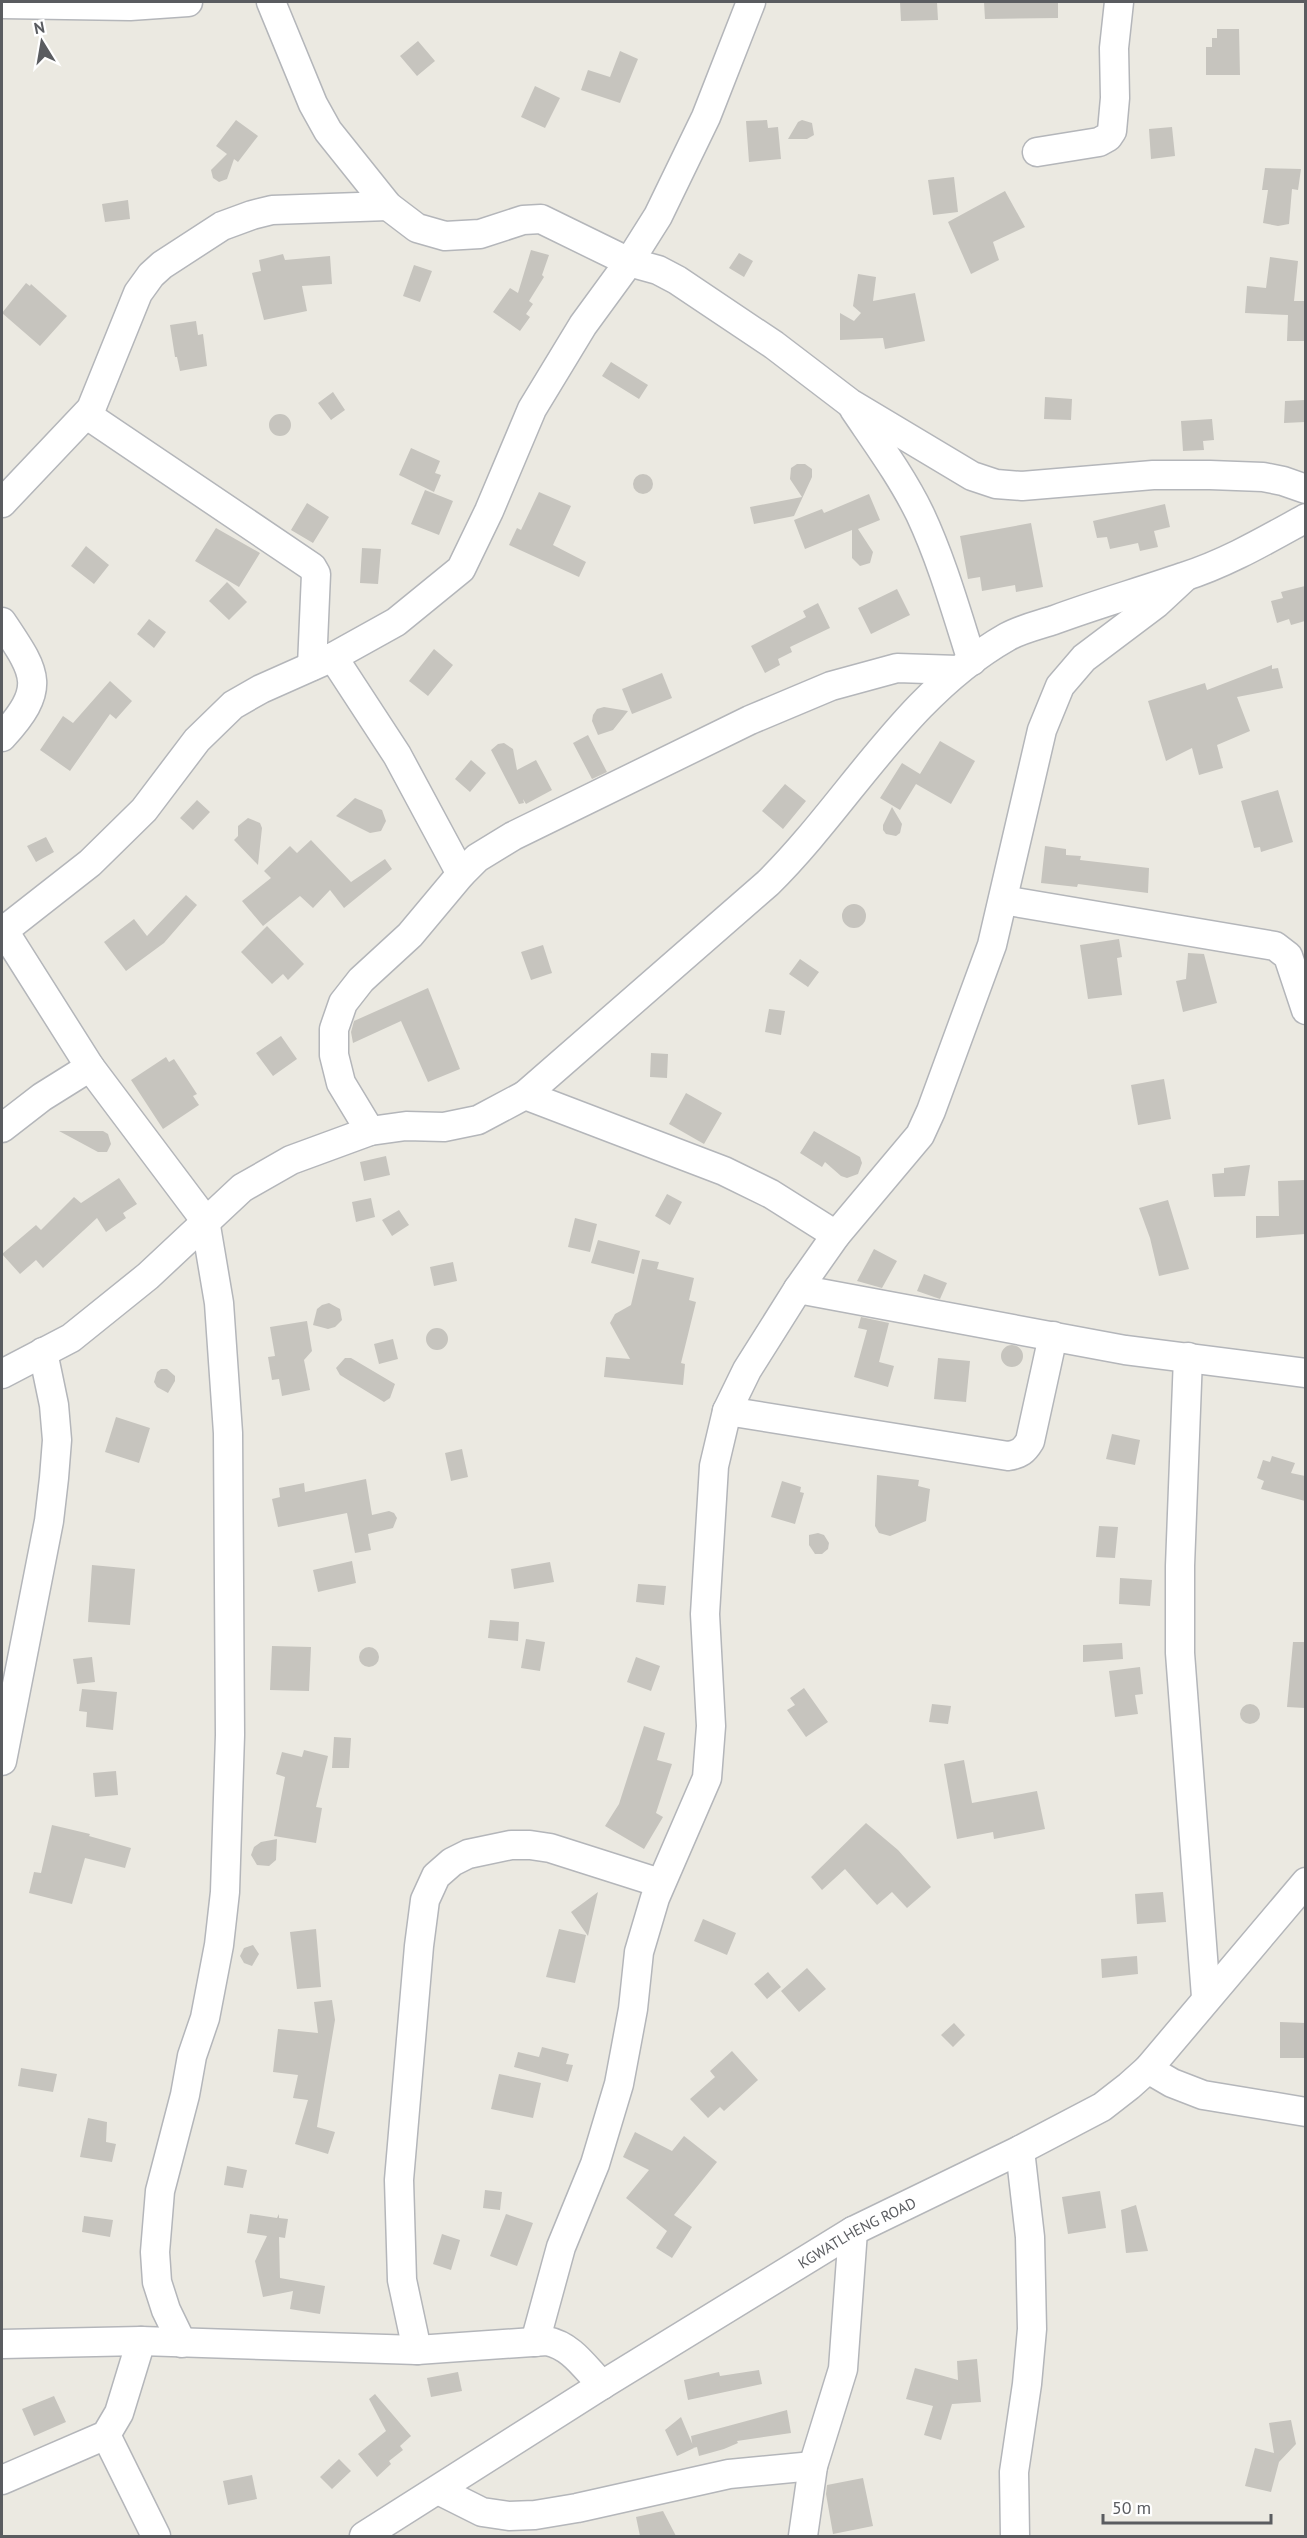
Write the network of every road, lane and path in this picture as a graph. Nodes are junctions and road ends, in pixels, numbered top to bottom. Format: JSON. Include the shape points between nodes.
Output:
{"nodes":[{"id":1,"x":188,"y":2,"type":"edge"},
{"id":2,"x":271,"y":2,"type":"edge"},
{"id":3,"x":751,"y":2,"type":"edge"},
{"id":4,"x":1119,"y":2,"type":"edge"},
{"id":5,"x":2,"y":4,"type":"edge"},
{"id":6,"x":1037,"y":152,"type":"dead end"},
{"id":7,"x":388,"y":206,"type":"junction"},
{"id":8,"x":629,"y":262,"type":"junction"},
{"id":9,"x":850,"y":403,"type":"junction"},
{"id":10,"x":87,"y":415,"type":"junction"},
{"id":11,"x":1305,"y":489,"type":"edge"},
{"id":12,"x":2,"y":503,"type":"edge"},
{"id":13,"x":1305,"y":518,"type":"edge"},
{"id":14,"x":1185,"y":577,"type":"junction"},
{"id":15,"x":2,"y":622,"type":"edge"},
{"id":16,"x":322,"y":662,"type":"junction"},
{"id":17,"x":965,"y":665,"type":"junction"},
{"id":18,"x":2,"y":737,"type":"edge"},
{"id":19,"x":461,"y":874,"type":"junction"},
{"id":20,"x":1003,"y":900,"type":"junction"},
{"id":21,"x":3,"y":932,"type":"edge"},
{"id":22,"x":1305,"y":1010,"type":"edge"},
{"id":23,"x":90,"y":1067,"type":"junction"},
{"id":24,"x":525,"y":1095,"type":"junction"},
{"id":25,"x":2,"y":1128,"type":"edge"},
{"id":26,"x":370,"y":1131,"type":"junction"},
{"id":27,"x":205,"y":1220,"type":"junction"},
{"id":28,"x":836,"y":1234,"type":"junction"},
{"id":29,"x":798,"y":1289,"type":"junction"},
{"id":30,"x":1053,"y":1336,"type":"junction"},
{"id":31,"x":43,"y":1352,"type":"junction"},
{"id":32,"x":1188,"y":1357,"type":"junction"},
{"id":33,"x":1305,"y":1373,"type":"edge"},
{"id":34,"x":2,"y":1374,"type":"edge"},
{"id":35,"x":727,"y":1411,"type":"junction"},
{"id":36,"x":2,"y":1761,"type":"edge"},
{"id":37,"x":1305,"y":1882,"type":"edge"},
{"id":38,"x":660,"y":1883,"type":"junction"},
{"id":39,"x":1206,"y":1997,"type":"junction"},
{"id":40,"x":1148,"y":2069,"type":"junction"},
{"id":41,"x":1305,"y":2112,"type":"edge"},
{"id":42,"x":1020,"y":2150,"type":"junction"},
{"id":43,"x":853,"y":2231,"type":"junction"},
{"id":44,"x":141,"y":2341,"type":"junction"},
{"id":45,"x":535,"y":2342,"type":"junction"},
{"id":46,"x":182,"y":2343,"type":"junction"},
{"id":47,"x":2,"y":2344,"type":"edge"},
{"id":48,"x":417,"y":2350,"type":"junction"},
{"id":49,"x":602,"y":2385,"type":"junction"},
{"id":50,"x":106,"y":2435,"type":"junction"},
{"id":51,"x":813,"y":2466,"type":"junction"},
{"id":52,"x":2,"y":2480,"type":"edge"},
{"id":53,"x":438,"y":2490,"type":"junction"},
{"id":54,"x":156,"y":2536,"type":"edge"},
{"id":55,"x":364,"y":2536,"type":"edge"},
{"id":56,"x":803,"y":2536,"type":"edge"},
{"id":57,"x":1015,"y":2536,"type":"edge"}],
"edges":[{"from":1,"to":5,"type":"street","via":[[130,6]]},
{"from":2,"to":7,"type":"street","via":[[327,131]]},
{"from":3,"to":8,"type":"street","via":[[706,117],[658,216]]},
{"from":4,"to":6,"type":"street","via":[[1112,131],[1099,142]]},
{"from":7,"to":8,"type":"street","via":[[417,228],[445,236],[480,234],[523,220],[541,219]]},
{"from":7,"to":10,"type":"street","via":[[272,210],[252,215],[222,226],[162,264],[138,293],[98,398]]},
{"from":8,"to":9,"type":"street","via":[[677,280],[774,345]]},
{"from":8,"to":16,"type":"street","via":[[583,325],[532,409],[461,569],[396,622]]},
{"from":9,"to":11,"type":"street","via":[[972,476],[996,484],[1022,486],[1210,475],[1263,477]]},
{"from":9,"to":17,"type":"street","via":[[919,512],[941,563]]},
{"from":10,"to":12,"type":"street"},
{"from":10,"to":16,"type":"street","via":[[312,567],[316,574]]},
{"from":13,"to":14,"type":"street","via":[[1233,558]]},
{"from":14,"to":17,"type":"street","via":[[1008,636]]},
{"from":14,"to":20,"type":"street","via":[[1084,658],[1060,686],[1042,730]]},
{"from":15,"to":18,"type":"street","via":[[28,662],[32,676],[32,693],[19,718]]},
{"from":16,"to":19,"type":"street","via":[[397,755]]},
{"from":16,"to":21,"type":"street","via":[[233,705],[197,740],[144,810],[90,863]]},
{"from":17,"to":19,"type":"street","via":[[897,668],[831,686],[750,720],[513,836],[477,858]]},
{"from":17,"to":24,"type":"street","via":[[906,719],[776,875]]},
{"from":19,"to":26,"type":"street","via":[[410,935],[361,980],[343,1003],[334,1029],[334,1055],[341,1083]]},
{"from":20,"to":22,"type":"street","via":[[1275,946],[1288,956]]},
{"from":20,"to":28,"type":"street","via":[[992,945],[920,1135]]},
{"from":21,"to":23,"type":"street"},
{"from":23,"to":25,"type":"street"},
{"from":23,"to":27,"type":"street"},
{"from":24,"to":26,"type":"street","via":[[478,1120]]},
{"from":24,"to":28,"type":"street","via":[[724,1171]]},
{"from":26,"to":27,"type":"street","via":[[291,1160],[242,1188]]},
{"from":27,"to":31,"type":"street","via":[[148,1276],[71,1338]]},
{"from":27,"to":46,"type":"street","via":[[219,1303],[228,1433],[230,1735],[225,1892],[219,1945],[205,2018],[192,2056],[160,2191],[155,2252],[157,2282]]},
{"from":28,"to":29,"type":"street"},
{"from":29,"to":30,"type":"street"},
{"from":29,"to":35,"type":"street","via":[[747,1370]]},
{"from":30,"to":32,"type":"street"},
{"from":30,"to":35,"type":"street","via":[[1030,1441],[1016,1455]]},
{"from":31,"to":34,"type":"street"},
{"from":31,"to":36,"type":"street","via":[[57,1440],[54,1478]]},
{"from":32,"to":33,"type":"street"},
{"from":32,"to":39,"type":"street","via":[[1180,1653]]},
{"from":35,"to":38,"type":"street","via":[[714,1466],[705,1614],[711,1726],[707,1778]]},
{"from":37,"to":39,"type":"street","name":"KGWATLHENG ROAD"},
{"from":38,"to":45,"type":"street","via":[[639,1952],[620,2084],[595,2164],[561,2247]]},
{"from":38,"to":48,"type":"street","via":[[530,1845],[468,1854],[436,1876],[425,1900],[419,1946],[399,2180],[402,2280]]},
{"from":39,"to":40,"type":"street","name":"KGWATLHENG ROAD"},
{"from":40,"to":41,"type":"street","via":[[1203,2095]]},
{"from":40,"to":42,"type":"street","name":"KGWATLHENG ROAD","via":[[1102,2107]]},
{"from":42,"to":43,"type":"street","name":"KGWATLHENG ROAD"},
{"from":42,"to":57,"type":"street","via":[[1030,2237],[1032,2329],[1014,2472]]},
{"from":43,"to":49,"type":"street","name":"KGWATLHENG ROAD"},
{"from":43,"to":51,"type":"street","via":[[843,2369]]},
{"from":44,"to":46,"type":"street"},
{"from":44,"to":47,"type":"street"},
{"from":44,"to":50,"type":"street","via":[[119,2413]]},
{"from":45,"to":48,"type":"street"},
{"from":45,"to":49,"type":"street","via":[[560,2344]]},
{"from":46,"to":48,"type":"street"},
{"from":49,"to":53,"type":"street","name":"KGWATLHENG ROAD"},
{"from":50,"to":52,"type":"street"},
{"from":50,"to":54,"type":"street"},
{"from":51,"to":53,"type":"street","via":[[729,2475],[535,2515],[483,2512]]},
{"from":51,"to":56,"type":"street"},
{"from":53,"to":55,"type":"street","name":"KGWATLHENG ROAD"}]}
